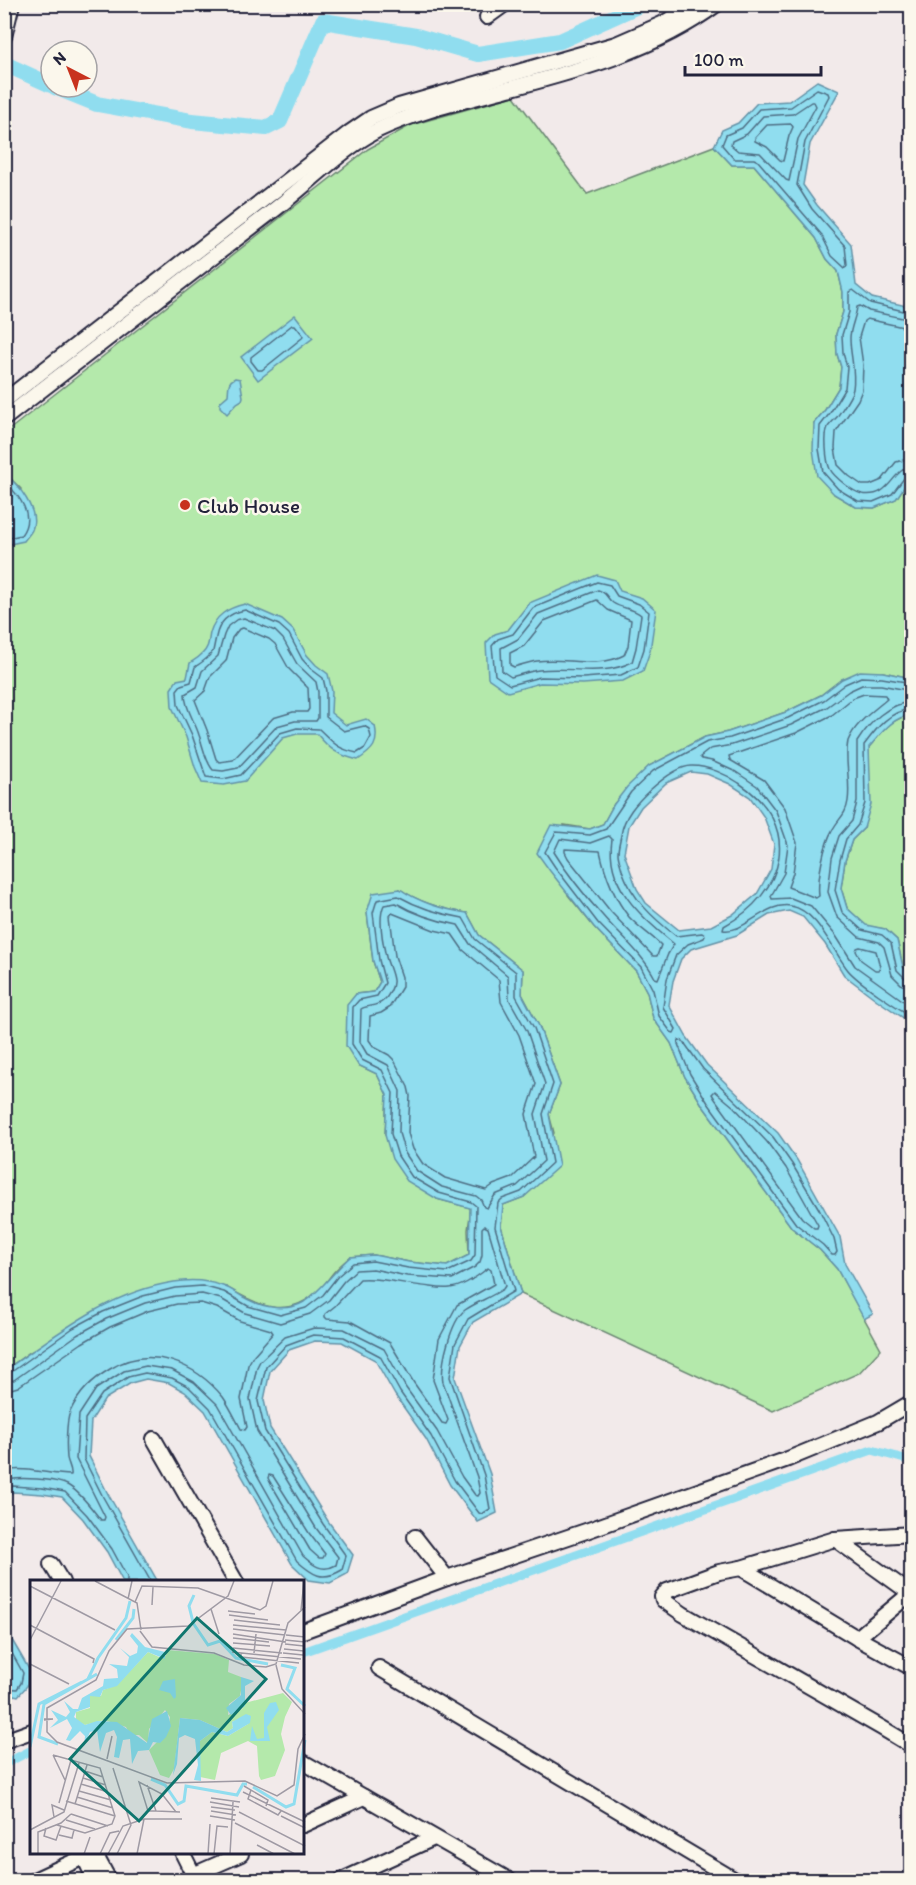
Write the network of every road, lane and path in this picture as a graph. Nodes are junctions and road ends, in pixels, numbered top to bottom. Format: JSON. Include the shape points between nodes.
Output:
{"nodes":[{"id":1,"x":12,"y":4,"type":"edge"},
{"id":2,"x":505,"y":4,"type":"edge"},
{"id":3,"x":696,"y":4,"type":"edge"},
{"id":4,"x":717,"y":4,"type":"edge"},
{"id":5,"x":487,"y":18,"type":"dead end"},
{"id":6,"x":4,"y":37,"type":"edge"},
{"id":7,"x":4,"y":401,"type":"edge"},
{"id":8,"x":4,"y":419,"type":"edge"},
{"id":9,"x":912,"y":1402,"type":"edge"},
{"id":10,"x":154,"y":1439,"type":"dead end"},
{"id":11,"x":912,"y":1534,"type":"edge"},
{"id":12,"x":415,"y":1537,"type":"dead end"},
{"id":13,"x":835,"y":1539,"type":"junction"},
{"id":14,"x":51,"y":1564,"type":"dead end"},
{"id":15,"x":741,"y":1568,"type":"junction"},
{"id":16,"x":447,"y":1578,"type":"junction"},
{"id":17,"x":61,"y":1580,"type":"edge"},
{"id":18,"x":235,"y":1580,"type":"edge"},
{"id":19,"x":911,"y":1592,"type":"edge"},
{"id":20,"x":304,"y":1631,"type":"edge"},
{"id":21,"x":857,"y":1638,"type":"junction"},
{"id":22,"x":379,"y":1668,"type":"dead end"},
{"id":23,"x":912,"y":1668,"type":"edge"},
{"id":24,"x":30,"y":1732,"type":"edge"},
{"id":25,"x":4,"y":1741,"type":"edge"},
{"id":26,"x":912,"y":1746,"type":"edge"},
{"id":27,"x":304,"y":1763,"type":"edge"},
{"id":28,"x":364,"y":1797,"type":"junction"},
{"id":29,"x":304,"y":1825,"type":"edge"},
{"id":30,"x":434,"y":1838,"type":"junction"},
{"id":31,"x":90,"y":1855,"type":"edge"},
{"id":32,"x":184,"y":1855,"type":"edge"},
{"id":33,"x":239,"y":1855,"type":"edge"},
{"id":34,"x":195,"y":1878,"type":"edge"},
{"id":35,"x":504,"y":1880,"type":"edge"},
{"id":36,"x":34,"y":1881,"type":"edge"},
{"id":37,"x":95,"y":1881,"type":"edge"},
{"id":38,"x":109,"y":1881,"type":"edge"},
{"id":39,"x":342,"y":1881,"type":"edge"},
{"id":40,"x":735,"y":1881,"type":"edge"}],
"edges":[{"from":1,"to":6,"type":"street"},
{"from":2,"to":5,"type":"street"},
{"from":3,"to":7,"type":"street","via":[[616,44],[399,106],[371,118]]},
{"from":4,"to":8,"type":"street","via":[[639,49],[601,63],[439,106],[378,130]]},
{"from":9,"to":16,"type":"street","via":[[878,1422],[788,1459]]},
{"from":10,"to":18,"type":"street"},
{"from":11,"to":13,"type":"street"},
{"from":12,"to":16,"type":"street"},
{"from":13,"to":15,"type":"street"},
{"from":13,"to":19,"type":"street"},
{"from":14,"to":17,"type":"street"},
{"from":15,"to":21,"type":"street"},
{"from":15,"to":26,"type":"street","via":[[675,1588],[663,1594],[663,1600]]},
{"from":16,"to":20,"type":"street"},
{"from":19,"to":21,"type":"street"},
{"from":21,"to":23,"type":"street"},
{"from":22,"to":40,"type":"street"},
{"from":24,"to":25,"type":"street"},
{"from":27,"to":28,"type":"street"},
{"from":28,"to":29,"type":"street"},
{"from":28,"to":30,"type":"street"},
{"from":30,"to":35,"type":"street"},
{"from":30,"to":39,"type":"street"},
{"from":31,"to":36,"type":"street"},
{"from":31,"to":37,"type":"street"},
{"from":31,"to":38,"type":"street"},
{"from":32,"to":34,"type":"street"},
{"from":33,"to":34,"type":"street"}]}
